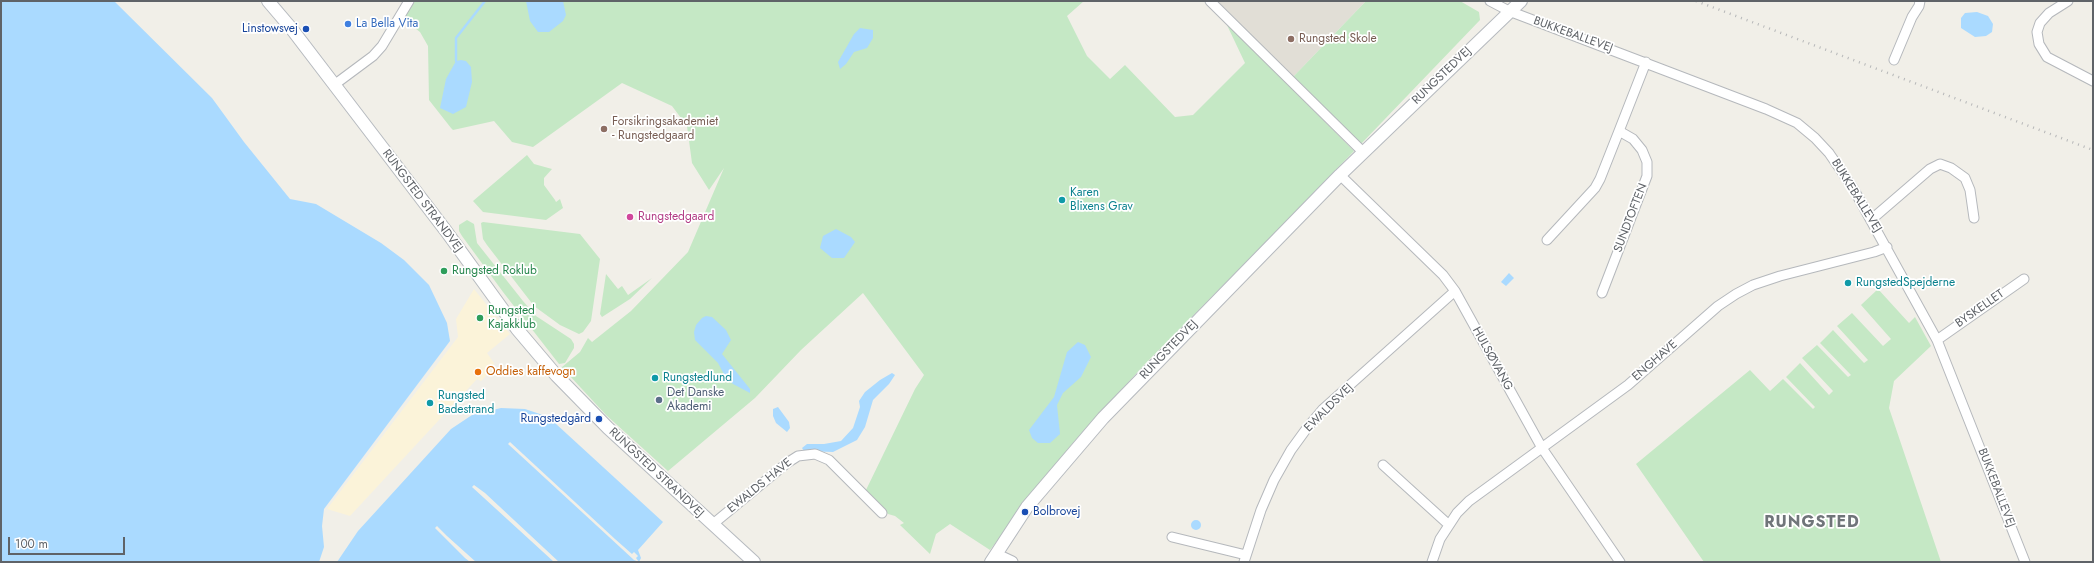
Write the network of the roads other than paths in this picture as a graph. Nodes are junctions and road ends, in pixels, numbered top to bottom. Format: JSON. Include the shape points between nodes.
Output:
{"nodes":[{"id":1,"x":268,"y":1,"type":"edge"},
{"id":2,"x":409,"y":1,"type":"edge"},
{"id":3,"x":1210,"y":1,"type":"edge"},
{"id":4,"x":1490,"y":1,"type":"edge"},
{"id":5,"x":1521,"y":1,"type":"edge"},
{"id":6,"x":1920,"y":1,"type":"edge"},
{"id":7,"x":2068,"y":1,"type":"edge"},
{"id":8,"x":1509,"y":11,"type":"junction"},
{"id":9,"x":1894,"y":60,"type":"dead end"},
{"id":10,"x":1646,"y":62,"type":"junction"},
{"id":11,"x":2093,"y":81,"type":"edge"},
{"id":12,"x":334,"y":85,"type":"junction"},
{"id":13,"x":1618,"y":131,"type":"junction"},
{"id":14,"x":1363,"y":152,"type":"junction"},
{"id":15,"x":1340,"y":175,"type":"junction"},
{"id":16,"x":1974,"y":218,"type":"dead end"},
{"id":17,"x":1872,"y":219,"type":"junction"},
{"id":18,"x":1547,"y":240,"type":"dead end"},
{"id":19,"x":1887,"y":247,"type":"junction"},
{"id":20,"x":2024,"y":279,"type":"dead end"},
{"id":21,"x":1454,"y":291,"type":"junction"},
{"id":22,"x":1602,"y":293,"type":"dead end"},
{"id":23,"x":1937,"y":340,"type":"junction"},
{"id":24,"x":1542,"y":448,"type":"junction"},
{"id":25,"x":1382,"y":465,"type":"dead end"},
{"id":26,"x":882,"y":513,"type":"dead end"},
{"id":27,"x":713,"y":524,"type":"junction"},
{"id":28,"x":1449,"y":525,"type":"junction"},
{"id":29,"x":1172,"y":536,"type":"dead end"},
{"id":30,"x":994,"y":558,"type":"edge"},
{"id":31,"x":1245,"y":558,"type":"edge"},
{"id":32,"x":754,"y":562,"type":"edge"},
{"id":33,"x":1012,"y":562,"type":"edge"},
{"id":34,"x":1432,"y":562,"type":"edge"},
{"id":35,"x":1620,"y":562,"type":"edge"},
{"id":36,"x":2025,"y":562,"type":"edge"}],
"edges":[{"from":1,"to":12,"type":"main road","name":"RUNGSTED STRANDVEJ"},
{"from":2,"to":12,"type":"street","via":[[382,46],[373,56]]},
{"from":3,"to":14,"type":"street"},
{"from":4,"to":8,"type":"street","name":"BUKKEBALLEVEJ"},
{"from":5,"to":8,"type":"main road","name":"RUNGSTEDVEJ"},
{"from":6,"to":9,"type":"street"},
{"from":7,"to":11,"type":"street","via":[[2049,13],[2040,23],[2037,32],[2039,44],[2047,57]]},
{"from":8,"to":10,"type":"street","name":"BUKKEBALLEVEJ"},
{"from":8,"to":14,"type":"main road","name":"RUNGSTEDVEJ"},
{"from":10,"to":13,"type":"street"},
{"from":10,"to":17,"type":"street","name":"BUKKEBALLEVEJ","via":[[1796,123],[1815,138],[1829,154]]},
{"from":12,"to":27,"type":"main road","name":"RUNGSTED STRANDVEJ","via":[[517,329],[556,375],[608,428]]},
{"from":13,"to":18,"type":"street","via":[[1595,188]]},
{"from":13,"to":22,"type":"street","name":"SUNDTOFTEN","via":[[1633,139],[1642,150],[1647,162],[1647,176]]},
{"from":14,"to":15,"type":"main road","name":"RUNGSTEDVEJ"},
{"from":15,"to":21,"type":"street","name":"HULSØVANG","via":[[1444,275]]},
{"from":15,"to":30,"type":"main road","name":"RUNGSTEDVEJ","via":[[1103,418],[1028,507]]},
{"from":16,"to":17,"type":"street","via":[[1970,190],[1965,178],[1940,164],[1930,169]]},
{"from":17,"to":19,"type":"street","name":"BUKKEBALLEVEJ"},
{"from":19,"to":23,"type":"street","name":"BUKKEBALLEVEJ"},
{"from":19,"to":24,"type":"street","name":"ENGHAVE","via":[[1780,276],[1736,294],[1718,306],[1628,385]]},
{"from":20,"to":23,"type":"street","name":"BYSKELLET"},
{"from":21,"to":24,"type":"street","name":"HULSØVANG"},
{"from":21,"to":31,"type":"street","name":"EWALDSVEJ","via":[[1324,409],[1307,428],[1274,480]]},
{"from":23,"to":36,"type":"street","name":"BUKKEBALLEVEJ"},
{"from":24,"to":28,"type":"street","name":"ENGHAVE","via":[[1469,501]]},
{"from":24,"to":35,"type":"street","name":"HULSØVANG"},
{"from":25,"to":28,"type":"street"},
{"from":26,"to":27,"type":"street","name":"EWALDS HAVE","via":[[828,460],[815,454],[798,456],[787,463]]},
{"from":27,"to":32,"type":"main road","name":"RUNGSTED STRANDVEJ"},
{"from":28,"to":34,"type":"street","name":"ENGHAVE","via":[[1440,539]]},
{"from":29,"to":31,"type":"street","name":"EWALDSVEJ"},
{"from":30,"to":33,"type":"street"}]}
